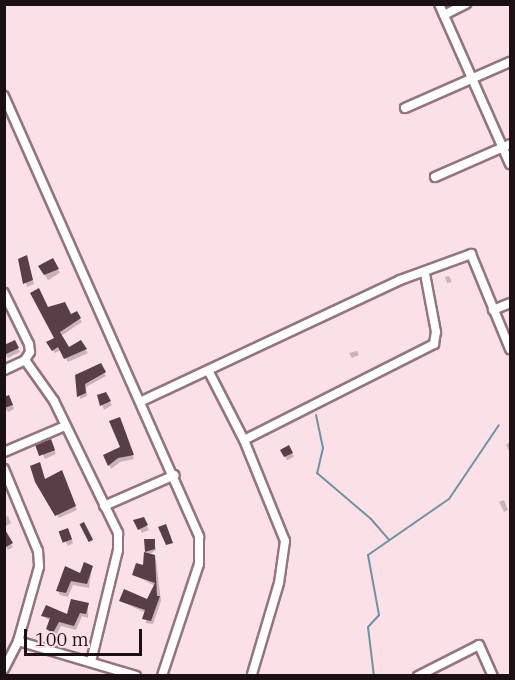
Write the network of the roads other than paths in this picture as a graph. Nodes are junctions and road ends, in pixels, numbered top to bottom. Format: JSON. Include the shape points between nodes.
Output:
{"nodes":[{"id":1,"x":439,"y":4,"type":"edge"},
{"id":2,"x":466,"y":4,"type":"edge"},
{"id":3,"x":444,"y":15,"type":"junction"},
{"id":4,"x":510,"y":62,"type":"edge"},
{"id":5,"x":472,"y":79,"type":"junction"},
{"id":6,"x":4,"y":96,"type":"edge"},
{"id":7,"x":405,"y":108,"type":"dead end"},
{"id":8,"x":507,"y":146,"type":"edge"},
{"id":9,"x":510,"y":164,"type":"edge"},
{"id":10,"x":435,"y":177,"type":"dead end"},
{"id":11,"x":425,"y":274,"type":"junction"},
{"id":12,"x":4,"y":293,"type":"edge"},
{"id":13,"x":510,"y":303,"type":"edge"},
{"id":14,"x":493,"y":310,"type":"junction"},
{"id":15,"x":510,"y":349,"type":"edge"},
{"id":16,"x":25,"y":360,"type":"junction"},
{"id":17,"x":4,"y":370,"type":"edge"},
{"id":18,"x":209,"y":372,"type":"junction"},
{"id":19,"x":142,"y":401,"type":"junction"},
{"id":20,"x":65,"y":426,"type":"junction"},
{"id":21,"x":244,"y":440,"type":"junction"},
{"id":22,"x":4,"y":452,"type":"edge"},
{"id":23,"x":4,"y":469,"type":"edge"},
{"id":24,"x":175,"y":475,"type":"junction"},
{"id":25,"x":104,"y":506,"type":"junction"},
{"id":26,"x":18,"y":641,"type":"junction"},
{"id":27,"x":91,"y":662,"type":"junction"},
{"id":28,"x":4,"y":669,"type":"edge"},
{"id":29,"x":252,"y":674,"type":"dead end"},
{"id":30,"x":136,"y":675,"type":"edge"},
{"id":31,"x":162,"y":675,"type":"edge"},
{"id":32,"x":418,"y":675,"type":"edge"},
{"id":33,"x":493,"y":675,"type":"edge"}],
"edges":[{"from":1,"to":3,"type":"street"},
{"from":2,"to":3,"type":"street"},
{"from":3,"to":5,"type":"street"},
{"from":4,"to":5,"type":"street"},
{"from":5,"to":7,"type":"street"},
{"from":5,"to":8,"type":"street"},
{"from":6,"to":19,"type":"street"},
{"from":8,"to":9,"type":"street"},
{"from":8,"to":10,"type":"street"},
{"from":11,"to":14,"type":"street","via":[[471,254]]},
{"from":11,"to":18,"type":"street","via":[[400,280]]},
{"from":11,"to":21,"type":"street","via":[[436,332],[434,344]]},
{"from":12,"to":16,"type":"street","via":[[29,344]]},
{"from":13,"to":14,"type":"street"},
{"from":14,"to":15,"type":"street"},
{"from":16,"to":17,"type":"street"},
{"from":16,"to":20,"type":"street","via":[[54,401]]},
{"from":18,"to":19,"type":"street"},
{"from":18,"to":21,"type":"street"},
{"from":19,"to":24,"type":"street"},
{"from":20,"to":22,"type":"street"},
{"from":20,"to":25,"type":"street"},
{"from":21,"to":29,"type":"street","via":[[282,531],[286,553]]},
{"from":23,"to":26,"type":"street","via":[[38,551],[39,567]]},
{"from":24,"to":25,"type":"street"},
{"from":24,"to":31,"type":"street","via":[[199,537],[199,564]]},
{"from":25,"to":27,"type":"street","via":[[119,542]]},
{"from":26,"to":27,"type":"street"},
{"from":26,"to":28,"type":"street"},
{"from":27,"to":30,"type":"street"},
{"from":32,"to":33,"type":"street","via":[[479,645]]}]}
